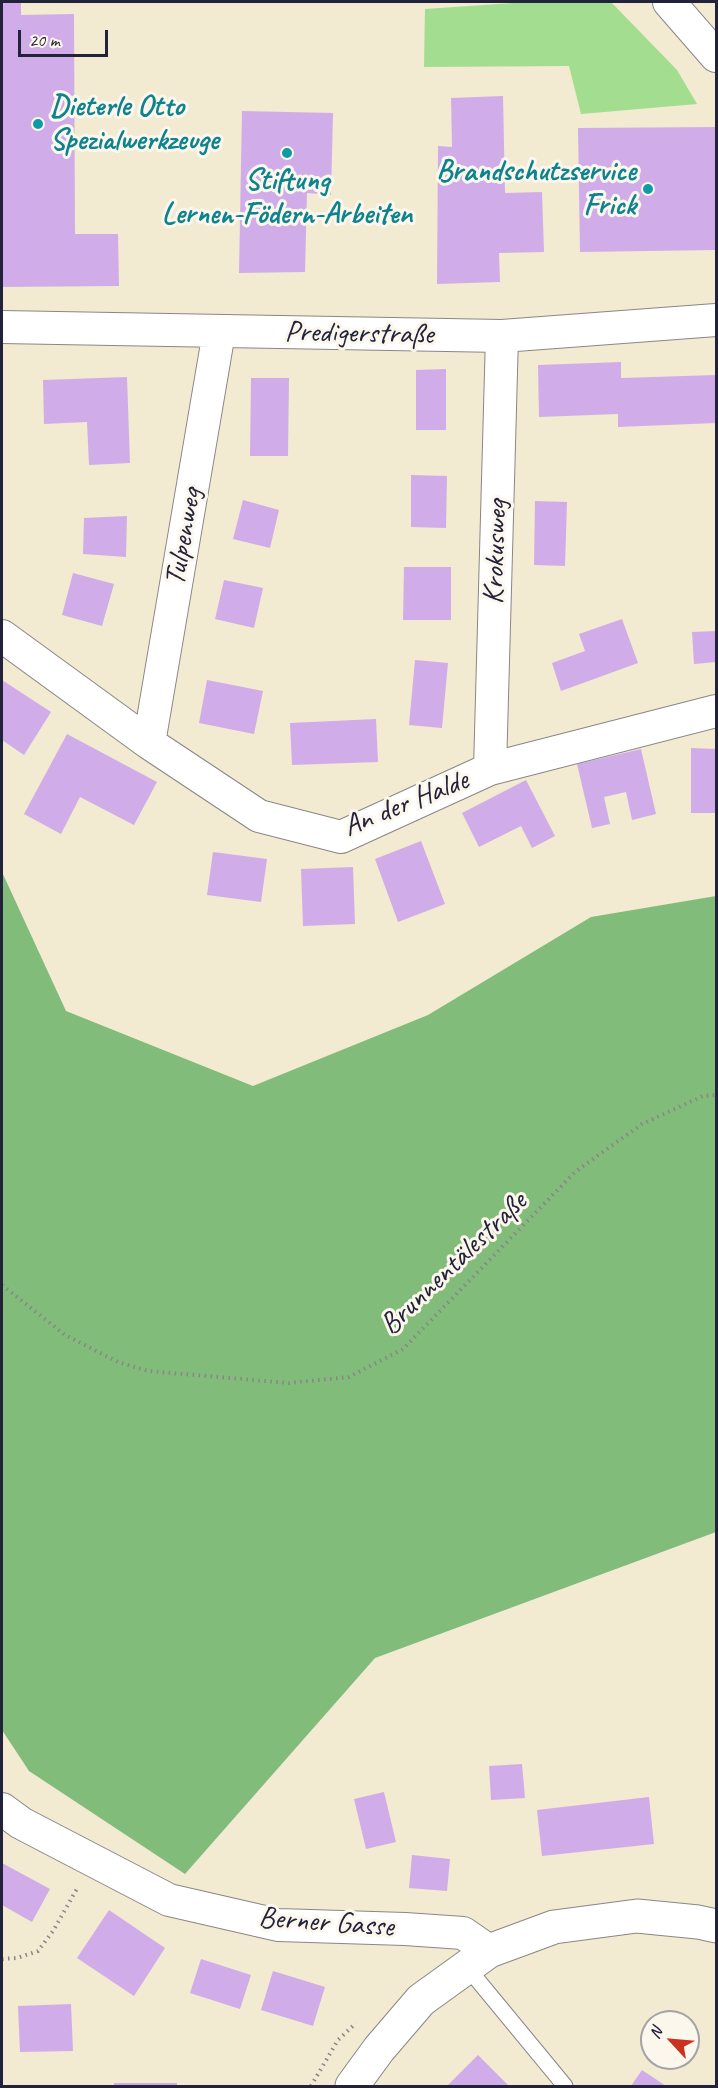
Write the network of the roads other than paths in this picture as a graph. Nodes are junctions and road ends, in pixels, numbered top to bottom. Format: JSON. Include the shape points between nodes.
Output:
{"nodes":[{"id":1,"x":669,"y":2,"type":"edge"},
{"id":2,"x":717,"y":56,"type":"edge"},
{"id":3,"x":717,"y":320,"type":"edge"},
{"id":4,"x":2,"y":327,"type":"edge"},
{"id":5,"x":219,"y":332,"type":"junction"},
{"id":6,"x":502,"y":336,"type":"junction"},
{"id":7,"x":2,"y":636,"type":"edge"},
{"id":8,"x":717,"y":711,"type":"edge"},
{"id":9,"x":149,"y":743,"type":"junction"},
{"id":10,"x":490,"y":769,"type":"junction"},
{"id":11,"x":2,"y":1809,"type":"edge"},
{"id":12,"x":717,"y":1926,"type":"edge"},
{"id":13,"x":478,"y":1959,"type":"junction"},
{"id":14,"x":352,"y":2086,"type":"edge"},
{"id":15,"x":565,"y":2086,"type":"edge"}],
"edges":[{"from":1,"to":2,"type":"street"},
{"from":3,"to":6,"type":"street","name":"Predigerstraße"},
{"from":4,"to":5,"type":"street","name":"Predigerstraße"},
{"from":5,"to":6,"type":"street","name":"Predigerstraße"},
{"from":5,"to":9,"type":"street","name":"Tulpenweg"},
{"from":6,"to":10,"type":"street","name":"Krokusweg"},
{"from":7,"to":9,"type":"street","name":"An der Halde"},
{"from":8,"to":10,"type":"street","name":"An der Halde"},
{"from":9,"to":10,"type":"street","name":"An der Halde","via":[[259,816],[341,837]]},
{"from":11,"to":13,"type":"street","name":"Berner Gasse","via":[[21,1823],[169,1900],[278,1925],[463,1933]]},
{"from":12,"to":13,"type":"street","via":[[638,1916],[554,1927]]},
{"from":13,"to":14,"type":"street","via":[[421,2000]]},
{"from":13,"to":15,"type":"lane"}]}
